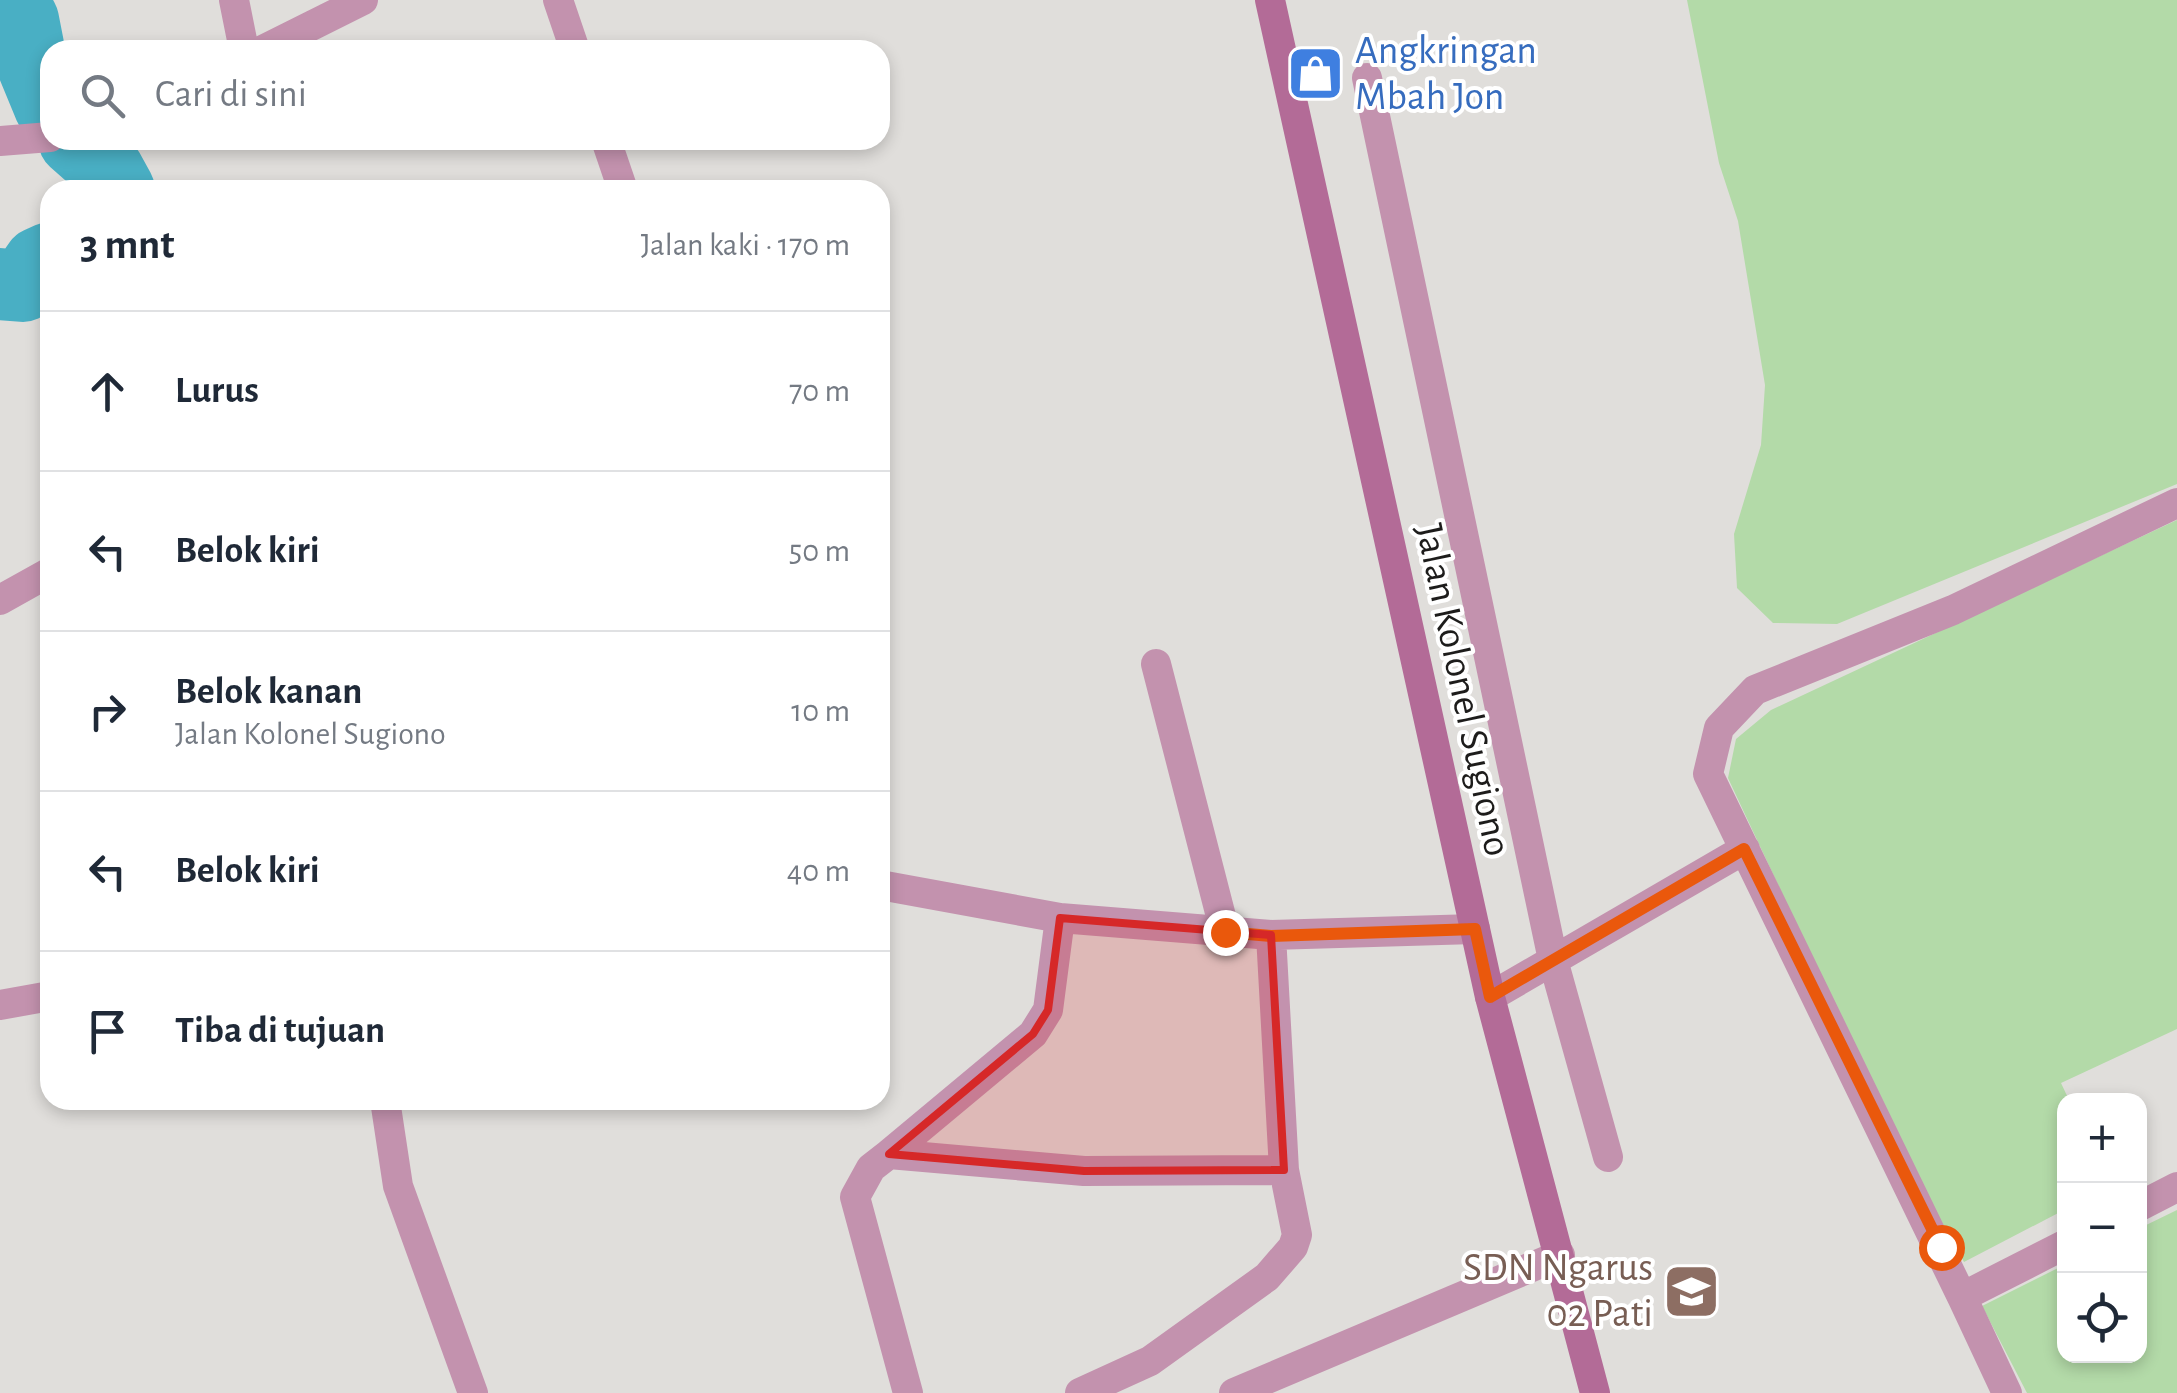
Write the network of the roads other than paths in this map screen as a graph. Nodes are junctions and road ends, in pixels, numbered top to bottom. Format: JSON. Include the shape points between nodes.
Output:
{"nodes":[{"id":1,"x":234,"y":0,"type":"edge"},
{"id":2,"x":363,"y":0,"type":"edge"},
{"id":3,"x":558,"y":0,"type":"edge"},
{"id":4,"x":1270,"y":0,"type":"edge"},
{"id":5,"x":242,"y":40,"type":"edge"},
{"id":6,"x":282,"y":40,"type":"edge"},
{"id":7,"x":572,"y":40,"type":"edge"},
{"id":8,"x":1367,"y":78,"type":"dead end"},
{"id":9,"x":40,"y":139,"type":"edge"},
{"id":10,"x":0,"y":141,"type":"edge"},
{"id":11,"x":609,"y":150,"type":"edge"},
{"id":12,"x":620,"y":180,"type":"edge"},
{"id":13,"x":2177,"y":503,"type":"edge"},
{"id":14,"x":40,"y":578,"type":"edge"},
{"id":15,"x":0,"y":600,"type":"edge"},
{"id":16,"x":1156,"y":664,"type":"dead end"},
{"id":17,"x":1744,"y":849,"type":"junction"},
{"id":18,"x":890,"y":888,"type":"edge"},
{"id":19,"x":1060,"y":918,"type":"junction"},
{"id":20,"x":1475,"y":929,"type":"junction"},
{"id":21,"x":1225,"y":932,"type":"junction"},
{"id":22,"x":1271,"y":936,"type":"junction"},
{"id":23,"x":1554,"y":960,"type":"junction"},
{"id":24,"x":1490,"y":997,"type":"junction"},
{"id":25,"x":40,"y":998,"type":"edge"},
{"id":26,"x":0,"y":1005,"type":"edge"},
{"id":27,"x":387,"y":1110,"type":"edge"},
{"id":28,"x":889,"y":1154,"type":"junction"},
{"id":29,"x":1608,"y":1157,"type":"dead end"},
{"id":30,"x":1284,"y":1170,"type":"junction"},
{"id":31,"x":2177,"y":1187,"type":"edge"},
{"id":32,"x":2147,"y":1202,"type":"edge"},
{"id":33,"x":2057,"y":1249,"type":"edge"},
{"id":34,"x":1560,"y":1255,"type":"junction"},
{"id":35,"x":1962,"y":1297,"type":"junction"},
{"id":36,"x":472,"y":1393,"type":"edge"},
{"id":37,"x":908,"y":1393,"type":"edge"},
{"id":38,"x":1080,"y":1393,"type":"edge"},
{"id":39,"x":1234,"y":1393,"type":"edge"},
{"id":40,"x":1595,"y":1393,"type":"edge"},
{"id":41,"x":2007,"y":1393,"type":"edge"}],
"edges":[{"from":1,"to":5,"type":"street"},
{"from":2,"to":6,"type":"street"},
{"from":3,"to":7,"type":"street"},
{"from":4,"to":20,"type":"main road","name":"Jalan Kolonel Sugiono"},
{"from":8,"to":23,"type":"street"},
{"from":9,"to":10,"type":"street"},
{"from":11,"to":12,"type":"street"},
{"from":13,"to":17,"type":"street","via":[[1953,610],[1755,690],[1719,728],[1708,774]]},
{"from":14,"to":15,"type":"street"},
{"from":16,"to":21,"type":"street"},
{"from":17,"to":23,"type":"street"},
{"from":17,"to":35,"type":"street"},
{"from":18,"to":19,"type":"street"},
{"from":19,"to":21,"type":"street"},
{"from":19,"to":28,"type":"street","via":[[1048,1010],[1033,1034]]},
{"from":20,"to":22,"type":"street"},
{"from":20,"to":24,"type":"main road","name":"Jalan Kolonel Sugiono"},
{"from":21,"to":22,"type":"street"},
{"from":22,"to":30,"type":"street"},
{"from":23,"to":24,"type":"street"},
{"from":23,"to":29,"type":"street"},
{"from":24,"to":34,"type":"main road","name":"Jalan Kolonel Sugiono"},
{"from":25,"to":26,"type":"street"},
{"from":27,"to":36,"type":"street","via":[[398,1186]]},
{"from":28,"to":30,"type":"street","via":[[1084,1171]]},
{"from":28,"to":37,"type":"street","via":[[870,1168],[855,1197]]},
{"from":30,"to":38,"type":"street","via":[[1296,1235],[1268,1277],[1150,1361]]},
{"from":31,"to":32,"type":"street"},
{"from":33,"to":35,"type":"street"},
{"from":34,"to":39,"type":"street"},
{"from":34,"to":40,"type":"main road","name":"Jalan Kolonel Sugiono"},
{"from":35,"to":41,"type":"street"}]}
